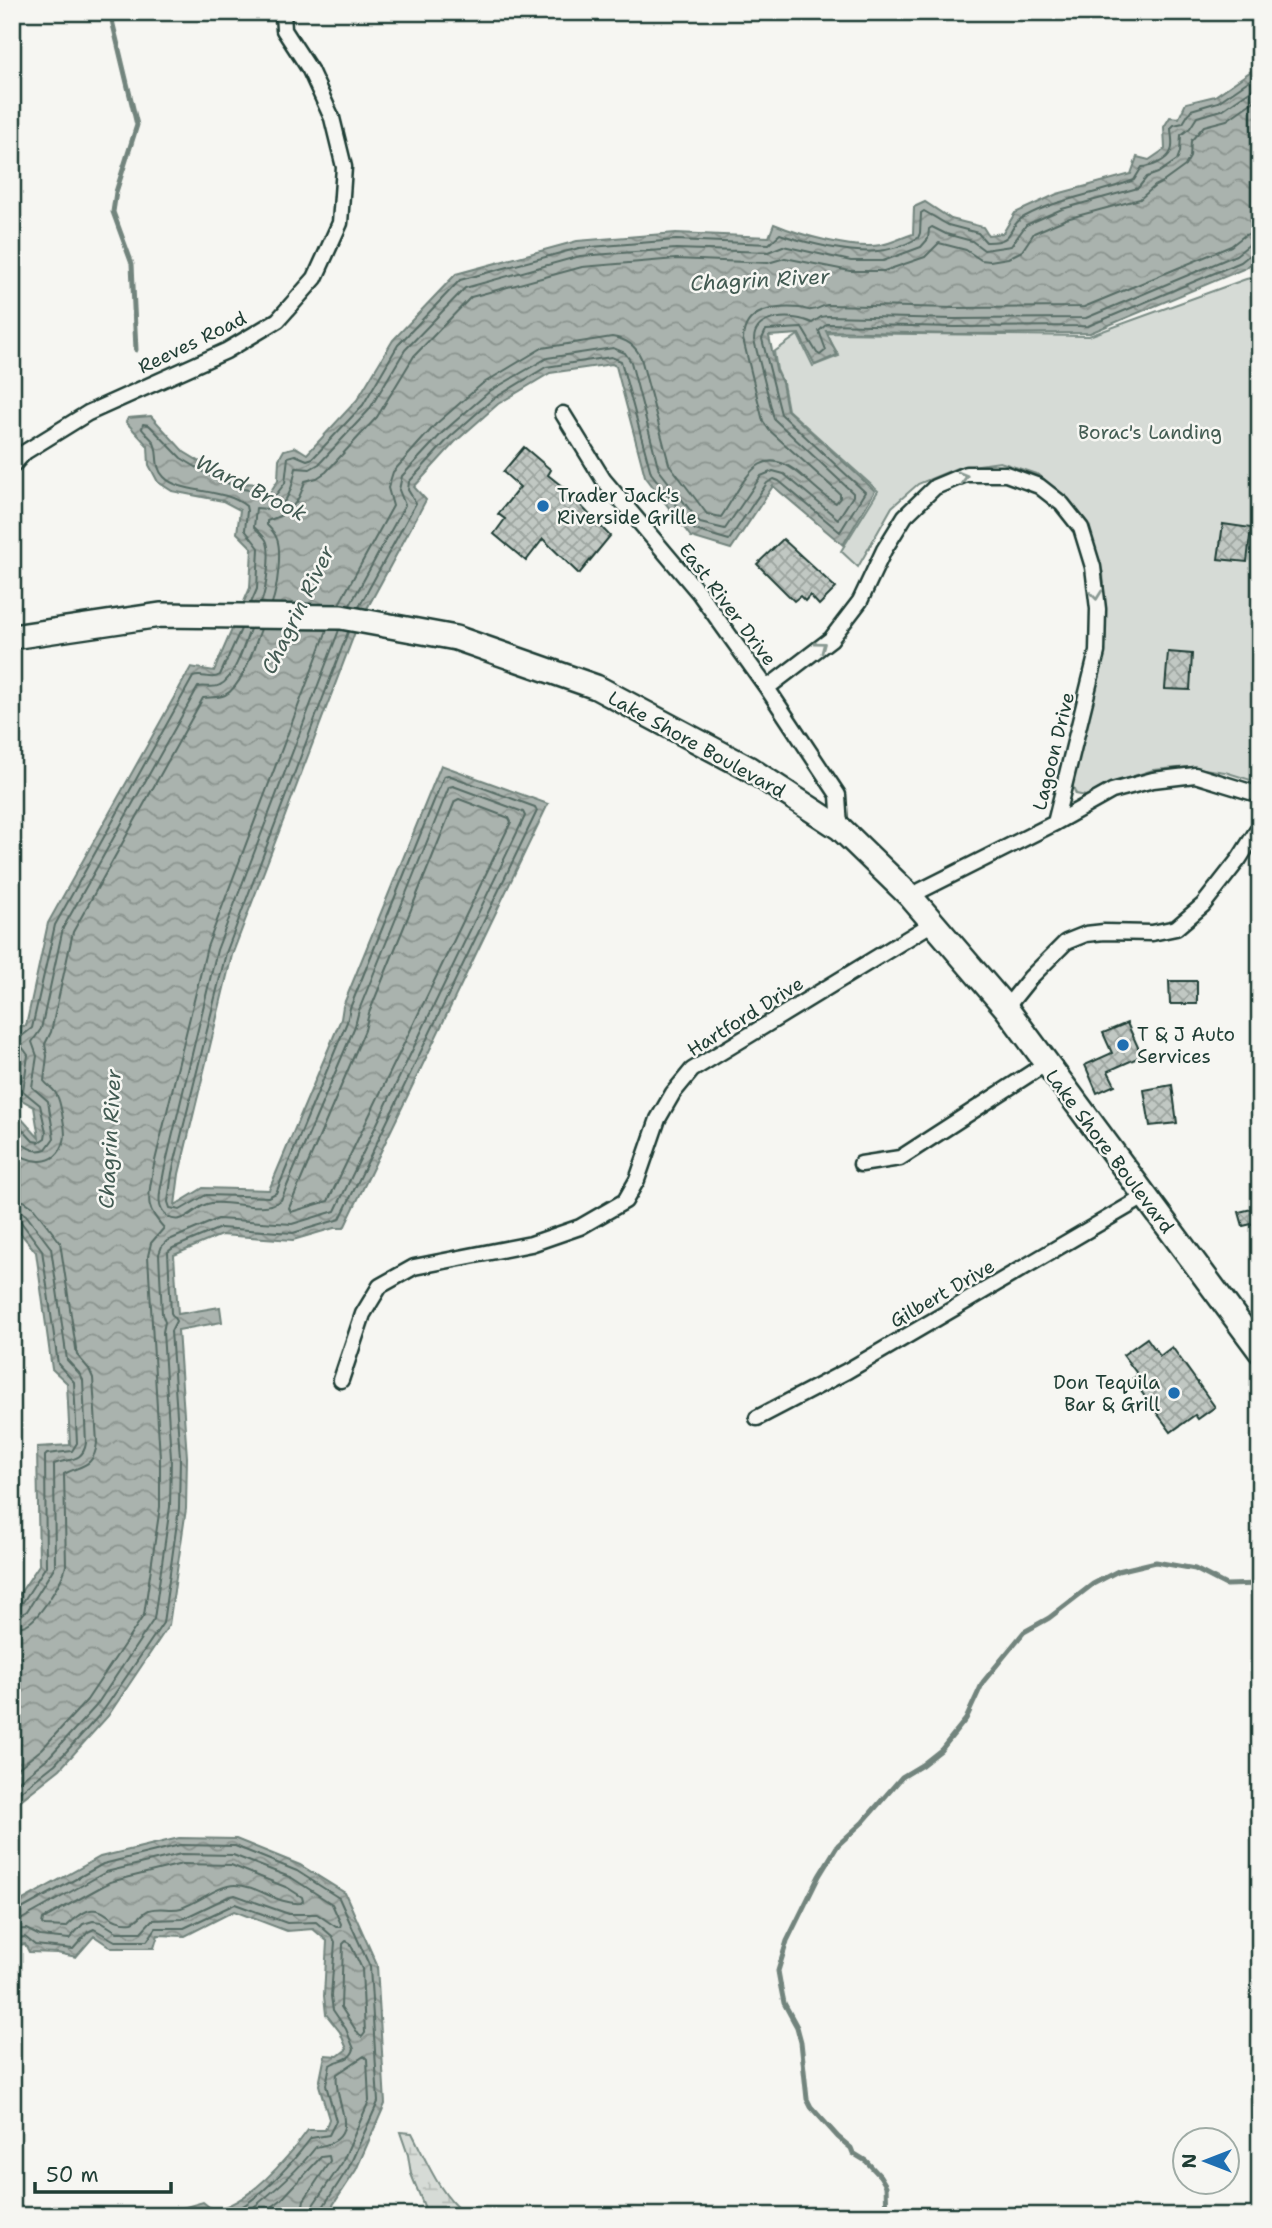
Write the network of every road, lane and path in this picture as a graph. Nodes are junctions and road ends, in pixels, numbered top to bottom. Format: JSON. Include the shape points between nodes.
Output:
{"nodes":[{"id":1,"x":283,"y":12,"type":"edge"},
{"id":2,"x":563,"y":414,"type":"dead end"},
{"id":3,"x":12,"y":466,"type":"edge"},
{"id":4,"x":12,"y":637,"type":"edge"},
{"id":5,"x":767,"y":688,"type":"junction"},
{"id":6,"x":1260,"y":796,"type":"edge"},
{"id":7,"x":1055,"y":823,"type":"junction"},
{"id":8,"x":1260,"y":826,"type":"edge"},
{"id":9,"x":840,"y":828,"type":"junction"},
{"id":10,"x":910,"y":896,"type":"junction"},
{"id":11,"x":933,"y":923,"type":"junction"},
{"id":12,"x":1006,"y":1008,"type":"junction"},
{"id":13,"x":1045,"y":1064,"type":"junction"},
{"id":14,"x":861,"y":1164,"type":"dead end"},
{"id":15,"x":1144,"y":1197,"type":"junction"},
{"id":16,"x":1260,"y":1351,"type":"edge"},
{"id":17,"x":341,"y":1380,"type":"dead end"},
{"id":18,"x":757,"y":1418,"type":"dead end"}],
"edges":[{"from":1,"to":3,"type":"street","name":"Reeves Road","via":[[284,30],[310,70],[332,118],[344,167],[340,223],[315,278],[278,320],[226,351],[88,413],[25,452]]},
{"from":2,"to":5,"type":"street","name":"East River Drive","via":[[603,479],[699,593]]},
{"from":4,"to":9,"type":"main road","name":"Lake Shore Boulevard","via":[[160,615],[341,617],[456,638],[596,687],[748,768]]},
{"from":5,"to":7,"type":"street","name":"Lagoon Drive","one_way":true,"via":[[831,639],[860,601],[905,516],[935,487],[966,474],[1006,474],[1039,486],[1062,504],[1081,528],[1093,567],[1098,609],[1097,652]]},
{"from":5,"to":9,"type":"street","name":"East River Drive","via":[[838,795]]},
{"from":6,"to":7,"type":"street","via":[[1195,775],[1153,780],[1112,791]]},
{"from":7,"to":10,"type":"street","name":"Lagoon Drive"},
{"from":8,"to":12,"type":"street","via":[[1203,905],[1176,928],[1086,934],[1066,942]]},
{"from":9,"to":10,"type":"main road","name":"Lake Shore Boulevard"},
{"from":10,"to":11,"type":"main road","name":"Lake Shore Boulevard"},
{"from":11,"to":12,"type":"main road","name":"Lake Shore Boulevard"},
{"from":11,"to":17,"type":"street","name":"Hartford Drive","via":[[692,1070],[657,1119],[637,1180],[625,1201],[580,1227],[531,1244],[414,1267],[380,1286],[363,1314]]},
{"from":12,"to":13,"type":"main road","name":"Lake Shore Boulevard"},
{"from":13,"to":14,"type":"street","via":[[900,1158]]},
{"from":13,"to":15,"type":"main road","name":"Lake Shore Boulevard"},
{"from":15,"to":16,"type":"main road","name":"Lake Shore Boulevard"},
{"from":15,"to":18,"type":"street","name":"Gilbert Drive","via":[[847,1371]]}]}
